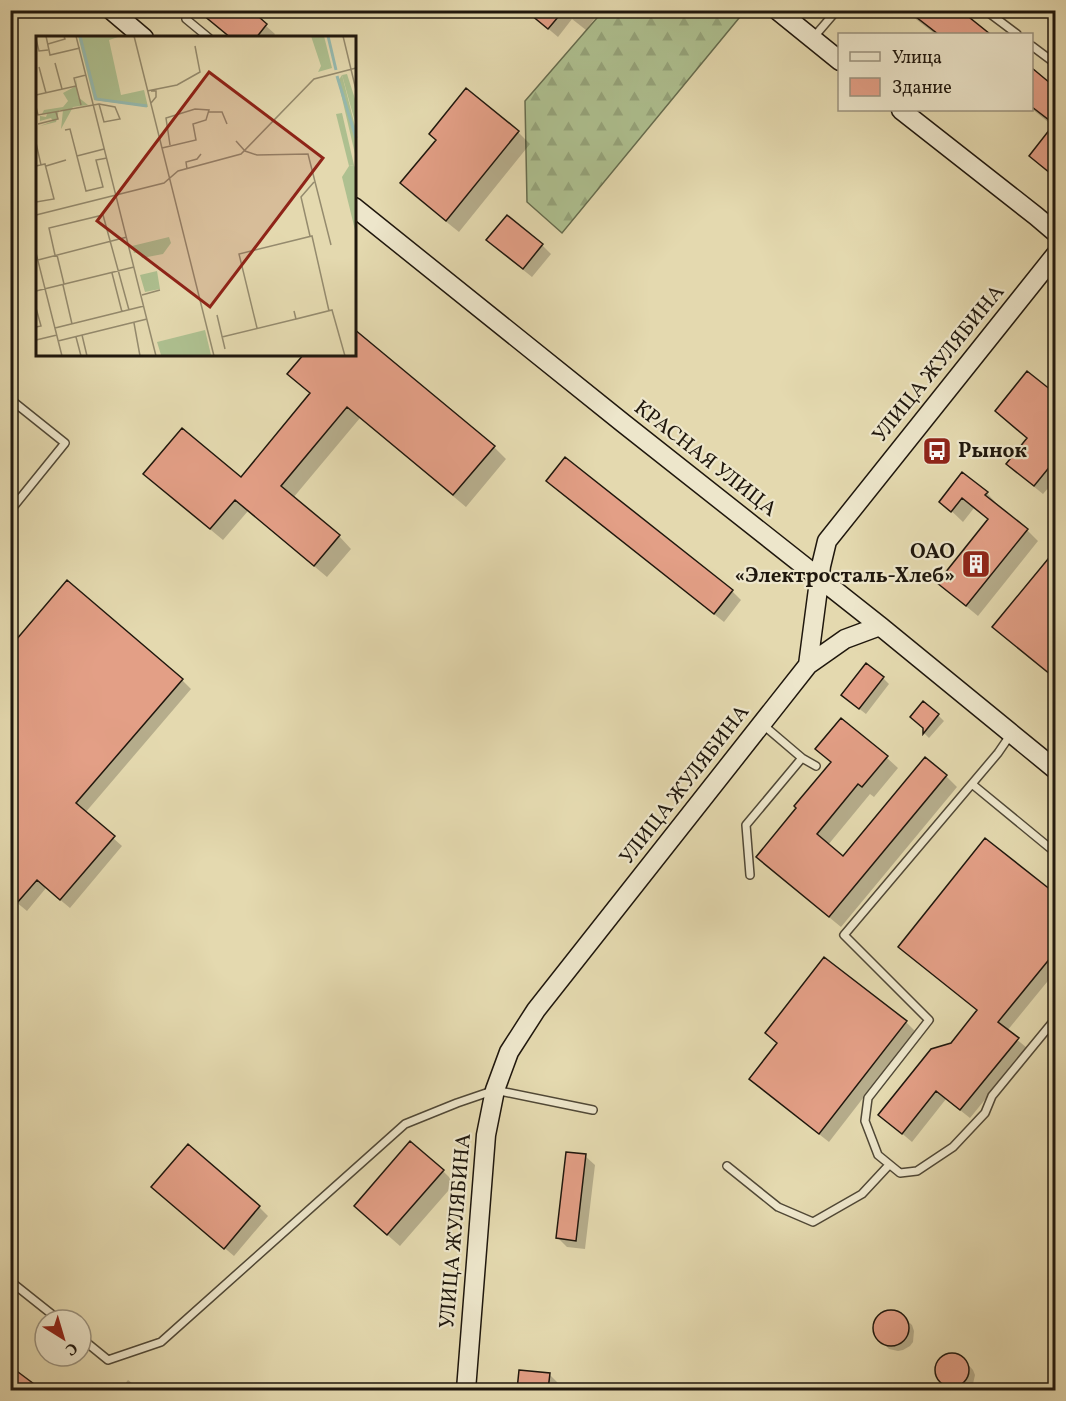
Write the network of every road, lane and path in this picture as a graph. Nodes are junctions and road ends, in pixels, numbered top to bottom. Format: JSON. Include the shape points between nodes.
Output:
{"nodes":[{"id":1,"x":111,"y":10,"type":"edge"},
{"id":2,"x":777,"y":10,"type":"edge"},
{"id":3,"x":837,"y":10,"type":"edge"},
{"id":4,"x":985,"y":10,"type":"edge"},
{"id":5,"x":186,"y":19,"type":"dead end"},
{"id":6,"x":1016,"y":33,"type":"edge"},
{"id":7,"x":142,"y":36,"type":"edge"},
{"id":8,"x":207,"y":36,"type":"edge"},
{"id":9,"x":812,"y":39,"type":"junction"},
{"id":10,"x":1033,"y":47,"type":"edge"},
{"id":11,"x":838,"y":59,"type":"edge"},
{"id":12,"x":1056,"y":64,"type":"edge"},
{"id":13,"x":902,"y":111,"type":"edge"},
{"id":14,"x":356,"y":209,"type":"edge"},
{"id":15,"x":1056,"y":233,"type":"edge"},
{"id":16,"x":1056,"y":254,"type":"edge"},
{"id":17,"x":10,"y":399,"type":"edge"},
{"id":18,"x":10,"y":511,"type":"edge"},
{"id":19,"x":820,"y":578,"type":"junction"},
{"id":20,"x":880,"y":626,"type":"junction"},
{"id":21,"x":808,"y":665,"type":"junction"},
{"id":22,"x":762,"y":724,"type":"junction"},
{"id":23,"x":1011,"y":734,"type":"junction"},
{"id":24,"x":802,"y":758,"type":"junction"},
{"id":25,"x":816,"y":766,"type":"dead end"},
{"id":26,"x":1056,"y":770,"type":"edge"},
{"id":27,"x":972,"y":784,"type":"junction"},
{"id":28,"x":1056,"y":853,"type":"edge"},
{"id":29,"x":750,"y":875,"type":"dead end"},
{"id":30,"x":1056,"y":1018,"type":"edge"},
{"id":31,"x":495,"y":1090,"type":"junction"},
{"id":32,"x":592,"y":1110,"type":"dead end"},
{"id":33,"x":889,"y":1165,"type":"junction"},
{"id":34,"x":727,"y":1166,"type":"dead end"},
{"id":35,"x":10,"y":1281,"type":"edge"},
{"id":36,"x":43,"y":1308,"type":"edge"},
{"id":37,"x":93,"y":1348,"type":"edge"},
{"id":38,"x":466,"y":1390,"type":"edge"}],
"edges":[{"from":1,"to":7,"type":"main road"},
{"from":2,"to":9,"type":"main road"},
{"from":3,"to":9,"type":"lane"},
{"from":4,"to":6,"type":"lane"},
{"from":5,"to":8,"type":"lane"},
{"from":9,"to":11,"type":"main road"},
{"from":10,"to":12,"type":"lane"},
{"from":13,"to":15,"type":"main road"},
{"from":14,"to":19,"type":"main road","name":"КРАСНАЯ УЛИЦА"},
{"from":16,"to":19,"type":"main road","name":"УЛИЦА ЖУЛЯБИНА","via":[[834,531],[824,551]]},
{"from":17,"to":18,"type":"lane","via":[[65,443]]},
{"from":19,"to":20,"type":"main road","name":"КРАСНАЯ УЛИЦА"},
{"from":19,"to":21,"type":"main road","name":"УЛИЦА ЖУЛЯБИНА"},
{"from":20,"to":21,"type":"main road","via":[[845,639]]},
{"from":20,"to":23,"type":"main road","name":"КРАСНАЯ УЛИЦА"},
{"from":21,"to":22,"type":"main road","name":"УЛИЦА ЖУЛЯБИНА"},
{"from":22,"to":24,"type":"lane"},
{"from":22,"to":31,"type":"main road","name":"УЛИЦА ЖУЛЯБИНА","via":[[536,1010],[509,1052]]},
{"from":23,"to":26,"type":"main road","name":"КРАСНАЯ УЛИЦА"},
{"from":23,"to":27,"type":"lane"},
{"from":24,"to":25,"type":"lane"},
{"from":24,"to":29,"type":"lane","via":[[746,825]]},
{"from":27,"to":28,"type":"lane"},
{"from":27,"to":33,"type":"lane","via":[[844,935],[929,1020],[868,1098],[865,1121],[878,1155]]},
{"from":30,"to":33,"type":"lane","via":[[992,1096],[985,1113],[953,1147],[917,1171],[900,1173]]},
{"from":31,"to":32,"type":"lane"},
{"from":31,"to":37,"type":"lane","via":[[405,1124],[161,1342],[108,1360]]},
{"from":31,"to":38,"type":"main road","name":"УЛИЦА ЖУЛЯБИНА","via":[[486,1135]]},
{"from":33,"to":34,"type":"lane","via":[[862,1194],[813,1222],[778,1207]]},
{"from":35,"to":36,"type":"lane"}]}
